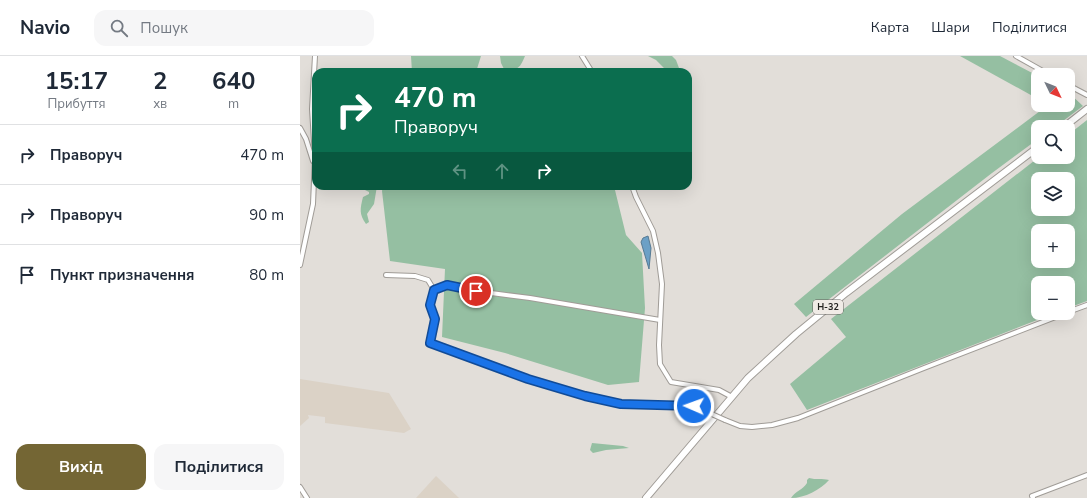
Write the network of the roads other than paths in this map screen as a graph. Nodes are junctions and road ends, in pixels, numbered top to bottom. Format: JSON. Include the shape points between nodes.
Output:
{"nodes":[{"id":1,"x":315,"y":56,"type":"edge"},
{"id":2,"x":582,"y":56,"type":"edge"},
{"id":3,"x":1016,"y":56,"type":"edge"},
{"id":4,"x":314,"y":68,"type":"edge"},
{"id":5,"x":590,"y":68,"type":"edge"},
{"id":6,"x":1037,"y":68,"type":"edge"},
{"id":7,"x":1075,"y":89,"type":"edge"},
{"id":8,"x":1087,"y":96,"type":"edge"},
{"id":9,"x":1087,"y":109,"type":"edge"},
{"id":10,"x":1073,"y":120,"type":"edge"},
{"id":11,"x":300,"y":128,"type":"edge"},
{"id":12,"x":1031,"y":152,"type":"edge"},
{"id":13,"x":312,"y":159,"type":"edge"},
{"id":14,"x":314,"y":190,"type":"edge"},
{"id":15,"x":633,"y":190,"type":"edge"},
{"id":16,"x":300,"y":265,"type":"edge"},
{"id":17,"x":386,"y":275,"type":"dead end"},
{"id":18,"x":434,"y":290,"type":"junction"},
{"id":19,"x":1087,"y":305,"type":"edge"},
{"id":20,"x":1075,"y":310,"type":"edge"},
{"id":21,"x":660,"y":320,"type":"junction"},
{"id":22,"x":1049,"y":320,"type":"edge"},
{"id":23,"x":732,"y":397,"type":"junction"},
{"id":24,"x":1087,"y":475,"type":"edge"},
{"id":25,"x":300,"y":487,"type":"edge"},
{"id":26,"x":307,"y":498,"type":"edge"},
{"id":27,"x":646,"y":498,"type":"edge"},
{"id":28,"x":1033,"y":498,"type":"edge"}],
"edges":[{"from":1,"to":4,"type":"street"},
{"from":2,"to":5,"type":"street"},
{"from":3,"to":6,"type":"street"},
{"from":7,"to":8,"type":"street"},
{"from":9,"to":10,"type":"main road"},
{"from":11,"to":13,"type":"street"},
{"from":12,"to":23,"type":"main road","number":"Н-32","via":[[846,293],[796,334],[748,378]]},
{"from":14,"to":16,"type":"street","via":[[314,204]]},
{"from":15,"to":21,"type":"street","via":[[653,231],[658,253],[662,284]]},
{"from":17,"to":18,"type":"street","via":[[415,276],[428,280]]},
{"from":18,"to":21,"type":"street","via":[[447,285]]},
{"from":18,"to":22,"type":"street","bridge":true,"via":[[430,305],[435,319],[430,343],[528,379],[585,396],[621,404],[694,406],[740,426],[752,427],[798,418]]},
{"from":19,"to":20,"type":"street"},
{"from":21,"to":23,"type":"street","via":[[660,364],[671,382],[719,390]]},
{"from":23,"to":27,"type":"main road","number":"Н-32"},
{"from":24,"to":28,"type":"street","via":[[1032,496]]},
{"from":25,"to":26,"type":"street"}]}
